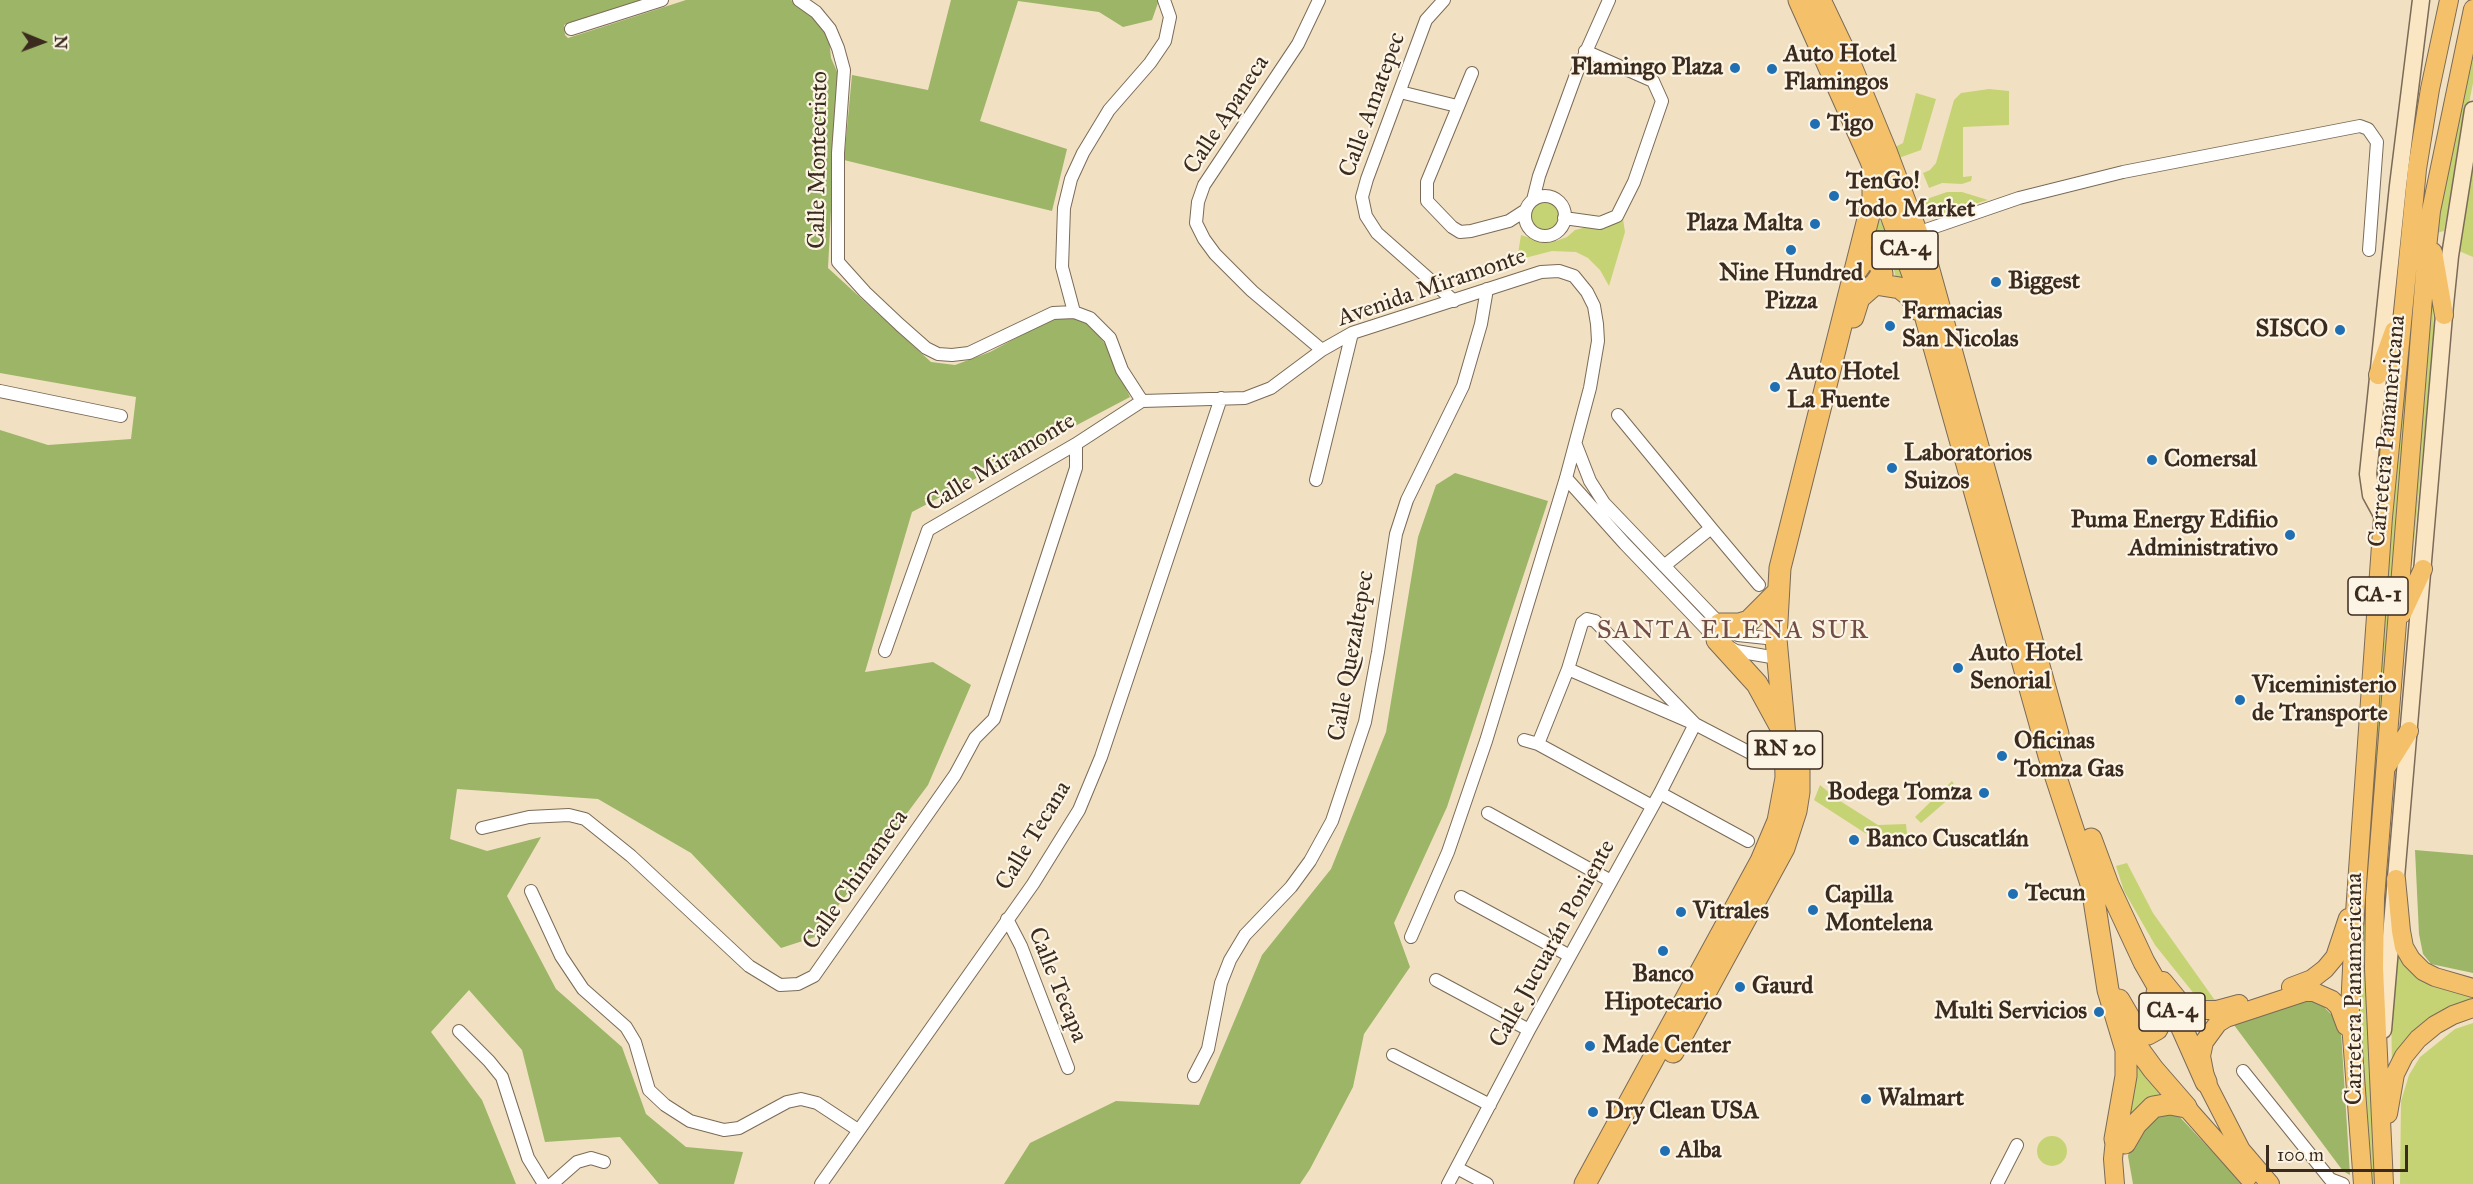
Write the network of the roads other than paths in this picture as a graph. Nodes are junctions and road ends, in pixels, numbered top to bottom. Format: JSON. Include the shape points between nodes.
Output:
{"nodes":[{"id":1,"x":662,"y":0,"type":"edge"},
{"id":2,"x":799,"y":0,"type":"edge"},
{"id":3,"x":1164,"y":0,"type":"edge"},
{"id":4,"x":1318,"y":0,"type":"edge"},
{"id":5,"x":1444,"y":0,"type":"edge"},
{"id":6,"x":1609,"y":0,"type":"edge"},
{"id":7,"x":1799,"y":0,"type":"edge"},
{"id":8,"x":1820,"y":0,"type":"edge"},
{"id":9,"x":2421,"y":0,"type":"edge"},
{"id":10,"x":2451,"y":4,"type":"edge"},
{"id":11,"x":2473,"y":9,"type":"edge"},
{"id":12,"x":571,"y":29,"type":"dead end"},
{"id":13,"x":1585,"y":51,"type":"junction"},
{"id":14,"x":1472,"y":73,"type":"dead end"},
{"id":15,"x":1400,"y":92,"type":"junction"},
{"id":16,"x":1457,"y":106,"type":"junction"},
{"id":17,"x":2473,"y":110,"type":"edge"},
{"id":18,"x":1871,"y":161,"type":"junction"},
{"id":19,"x":1539,"y":176,"type":"junction"},
{"id":20,"x":1556,"y":199,"type":"junction"},
{"id":21,"x":1529,"y":205,"type":"junction"},
{"id":22,"x":1564,"y":218,"type":"junction"},
{"id":23,"x":2430,"y":220,"type":"junction"},
{"id":24,"x":1509,"y":221,"type":"junction"},
{"id":25,"x":1534,"y":232,"type":"junction"},
{"id":26,"x":1917,"y":233,"type":"junction"},
{"id":27,"x":2369,"y":250,"type":"dead end"},
{"id":28,"x":1852,"y":276,"type":"junction"},
{"id":29,"x":1875,"y":284,"type":"junction"},
{"id":30,"x":1487,"y":289,"type":"junction"},
{"id":31,"x":1454,"y":301,"type":"junction"},
{"id":32,"x":2404,"y":303,"type":"junction"},
{"id":33,"x":1074,"y":312,"type":"junction"},
{"id":34,"x":2444,"y":315,"type":"junction"},
{"id":35,"x":1352,"y":333,"type":"junction"},
{"id":36,"x":1932,"y":341,"type":"junction"},
{"id":37,"x":1322,"y":350,"type":"junction"},
{"id":38,"x":2378,"y":375,"type":"junction"},
{"id":39,"x":0,"y":391,"type":"edge"},
{"id":40,"x":1221,"y":398,"type":"junction"},
{"id":41,"x":1142,"y":401,"type":"junction"},
{"id":42,"x":1618,"y":415,"type":"dead end"},
{"id":43,"x":121,"y":416,"type":"dead end"},
{"id":44,"x":1576,"y":443,"type":"junction"},
{"id":45,"x":1076,"y":444,"type":"junction"},
{"id":46,"x":1566,"y":478,"type":"junction"},
{"id":47,"x":1316,"y":480,"type":"dead end"},
{"id":48,"x":2383,"y":517,"type":"junction"},
{"id":49,"x":1711,"y":528,"type":"junction"},
{"id":50,"x":1664,"y":566,"type":"junction"},
{"id":51,"x":2423,"y":569,"type":"junction"},
{"id":52,"x":1768,"y":589,"type":"junction"},
{"id":53,"x":2397,"y":624,"type":"junction"},
{"id":54,"x":1719,"y":632,"type":"junction"},
{"id":55,"x":1777,"y":648,"type":"junction"},
{"id":56,"x":885,"y":651,"type":"dead end"},
{"id":57,"x":1568,"y":669,"type":"junction"},
{"id":58,"x":1695,"y":724,"type":"junction"},
{"id":59,"x":2409,"y":731,"type":"junction"},
{"id":60,"x":1785,"y":736,"type":"junction"},
{"id":61,"x":1524,"y":740,"type":"dead end"},
{"id":62,"x":1538,"y":744,"type":"junction"},
{"id":63,"x":1762,"y":759,"type":"dead end"},
{"id":64,"x":2386,"y":768,"type":"junction"},
{"id":65,"x":1660,"y":793,"type":"junction"},
{"id":66,"x":1652,"y":806,"type":"junction"},
{"id":67,"x":1488,"y":813,"type":"dead end"},
{"id":68,"x":482,"y":828,"type":"dead end"},
{"id":69,"x":1748,"y":842,"type":"dead end"},
{"id":70,"x":2396,"y":879,"type":"junction"},
{"id":71,"x":1611,"y":881,"type":"junction"},
{"id":72,"x":531,"y":891,"type":"dead end"},
{"id":73,"x":2356,"y":891,"type":"junction"},
{"id":74,"x":1461,"y":897,"type":"dead end"},
{"id":75,"x":1007,"y":919,"type":"junction"},
{"id":76,"x":1412,"y":937,"type":"dead end"},
{"id":77,"x":2140,"y":953,"type":"junction"},
{"id":78,"x":2103,"y":954,"type":"junction"},
{"id":79,"x":1570,"y":956,"type":"junction"},
{"id":80,"x":1436,"y":980,"type":"dead end"},
{"id":81,"x":2473,"y":988,"type":"edge"},
{"id":82,"x":2108,"y":990,"type":"junction"},
{"id":83,"x":2473,"y":1008,"type":"edge"},
{"id":84,"x":1529,"y":1030,"type":"junction"},
{"id":85,"x":459,"y":1031,"type":"dead end"},
{"id":86,"x":2351,"y":1045,"type":"junction"},
{"id":87,"x":1393,"y":1055,"type":"dead end"},
{"id":88,"x":1068,"y":1068,"type":"dead end"},
{"id":89,"x":2243,"y":1071,"type":"dead end"},
{"id":90,"x":1194,"y":1076,"type":"dead end"},
{"id":91,"x":2206,"y":1082,"type":"junction"},
{"id":92,"x":2378,"y":1088,"type":"junction"},
{"id":93,"x":1490,"y":1105,"type":"junction"},
{"id":94,"x":2186,"y":1107,"type":"junction"},
{"id":95,"x":858,"y":1130,"type":"junction"},
{"id":96,"x":2017,"y":1146,"type":"dead end"},
{"id":97,"x":2119,"y":1150,"type":"junction"},
{"id":98,"x":604,"y":1162,"type":"dead end"},
{"id":99,"x":1457,"y":1168,"type":"junction"},
{"id":100,"x":2383,"y":1177,"type":"edge"},
{"id":101,"x":544,"y":1184,"type":"edge"},
{"id":102,"x":552,"y":1184,"type":"edge"},
{"id":103,"x":821,"y":1184,"type":"edge"},
{"id":104,"x":1448,"y":1184,"type":"edge"},
{"id":105,"x":1487,"y":1184,"type":"edge"},
{"id":106,"x":1585,"y":1184,"type":"edge"},
{"id":107,"x":1600,"y":1184,"type":"edge"},
{"id":108,"x":1997,"y":1184,"type":"edge"},
{"id":109,"x":2115,"y":1184,"type":"edge"},
{"id":110,"x":2125,"y":1184,"type":"edge"},
{"id":111,"x":2254,"y":1184,"type":"edge"},
{"id":112,"x":2270,"y":1184,"type":"edge"},
{"id":113,"x":2343,"y":1184,"type":"edge"},
{"id":114,"x":2363,"y":1184,"type":"edge"}],
"edges":[{"from":1,"to":12,"type":"street"},
{"from":2,"to":33,"type":"street","name":"Calle Montecristo","via":[[830,29],[844,70],[838,153],[838,262],[865,292],[926,348],[938,354],[969,353],[1053,313]]},
{"from":3,"to":33,"type":"street","via":[[1170,17],[1165,41],[1108,110],[1071,179],[1064,208],[1062,267]]},
{"from":4,"to":37,"type":"street","name":"Calle Apaneca","via":[[1298,44],[1204,184],[1197,223],[1215,254]]},
{"from":5,"to":15,"type":"street","name":"Calle Amatepec","via":[[1426,20]]},
{"from":6,"to":13,"type":"street"},
{"from":7,"to":18,"type":"highway","number":"CA-4"},
{"from":8,"to":26,"type":"highway","number":"CA-4","via":[[1849,61]]},
{"from":9,"to":38,"type":"street","name":"Carretera Panamericana"},
{"from":10,"to":23,"type":"main road","via":[[2457,34],[2433,143]]},
{"from":10,"to":32,"type":"main road","name":"Carretera Panamericana","number":"CA-1","via":[[2417,169]]},
{"from":11,"to":23,"type":"main road","name":"Carretera Panamericana","number":"CA-1"},
{"from":13,"to":19,"type":"street"},
{"from":13,"to":22,"type":"street","via":[[1646,76],[1653,81],[1662,101],[1634,182],[1617,216],[1600,223]]},
{"from":14,"to":16,"type":"street"},
{"from":15,"to":16,"type":"street"},
{"from":15,"to":31,"type":"street","name":"Calle Amatepec","via":[[1366,179],[1362,197],[1366,216],[1377,233]]},
{"from":16,"to":24,"type":"street","via":[[1427,182],[1427,201],[1460,232]]},
{"from":17,"to":34,"type":"street"},
{"from":18,"to":28,"type":"highway","number":"RN 20","via":[[1873,199]]},
{"from":18,"to":36,"type":"highway","number":"CA-4","via":[[1913,273]]},
{"from":19,"to":20,"type":"street","via":[[1544,190]]},
{"from":19,"to":21,"type":"street"},
{"from":20,"to":21,"type":"street","via":[[1545,195]]},
{"from":20,"to":22,"type":"street","via":[[1564,209]]},
{"from":21,"to":24,"type":"street"},
{"from":21,"to":25,"type":"street","via":[[1526,222]]},
{"from":22,"to":25,"type":"street","via":[[1561,227],[1551,235]]},
{"from":23,"to":34,"type":"main road"},
{"from":23,"to":53,"type":"main road","name":"Carretera Panamericana","number":"CA-1"},
{"from":24,"to":25,"type":"street"},
{"from":26,"to":27,"type":"street","via":[[2019,198],[2123,172],[2360,126],[2368,129],[2377,142]]},
{"from":26,"to":77,"type":"highway","number":"CA-4","via":[[2058,735],[2097,857]]},
{"from":28,"to":29,"type":"highway","via":[[1864,260],[1875,260],[1882,274]]},
{"from":28,"to":52,"type":"highway","number":"RN 20","via":[[1784,549]]},
{"from":29,"to":36,"type":"highway","via":[[1896,286],[1908,293]]},
{"from":29,"to":107,"type":"highway","number":"RN 20","via":[[1857,301],[1794,557],[1789,622],[1799,792],[1789,836]]},
{"from":30,"to":31,"type":"street","name":"Avenida Miramonte"},
{"from":30,"to":44,"type":"street","name":"Avenida Miramonte","via":[[1541,272],[1559,271],[1574,276],[1587,292],[1594,306],[1598,341]]},
{"from":30,"to":90,"type":"street","name":"Calle Quezaltepec","via":[[1463,386],[1407,500],[1396,534],[1365,722],[1332,820],[1310,861],[1245,935],[1230,960],[1221,983],[1208,1049]]},
{"from":31,"to":35,"type":"street","name":"Avenida Miramonte"},
{"from":32,"to":38,"type":"main road"},
{"from":32,"to":48,"type":"main road","name":"Carretera Panamericana","number":"CA-1"},
{"from":33,"to":41,"type":"street","via":[[1090,318],[1110,338],[1122,370]]},
{"from":34,"to":51,"type":"street"},
{"from":35,"to":37,"type":"street","name":"Avenida Miramonte"},
{"from":35,"to":47,"type":"street"},
{"from":36,"to":78,"type":"highway","number":"CA-4","via":[[2049,756],[2092,887]]},
{"from":37,"to":40,"type":"street","name":"Avenida Miramonte","via":[[1271,388],[1245,398]]},
{"from":38,"to":48,"type":"street","name":"Carretera Panamericana","via":[[2368,474],[2371,495]]},
{"from":39,"to":43,"type":"street"},
{"from":40,"to":41,"type":"street","name":"Avenida Miramonte"},
{"from":40,"to":75,"type":"street","name":"Calle Tecana","via":[[1138,650],[1079,810]]},
{"from":41,"to":45,"type":"street","name":"Calle Miramonte"},
{"from":42,"to":49,"type":"street"},
{"from":44,"to":46,"type":"street","name":"Avenida Miramonte"},
{"from":44,"to":50,"type":"street","via":[[1600,497]]},
{"from":45,"to":56,"type":"street","name":"Calle Miramonte","via":[[928,530]]},
{"from":45,"to":68,"type":"street","name":"Calle Chinameca","via":[[1076,468],[994,719],[975,738],[955,775],[814,975],[798,984],[780,985],[749,966],[631,856],[585,819],[569,815],[529,817]]},
{"from":46,"to":54,"type":"street","via":[[1632,552]]},
{"from":46,"to":76,"type":"street","name":"Avenida Miramonte","via":[[1457,827]]},
{"from":48,"to":73,"type":"main road","name":"Carretera Panamericana","number":"CA-1"},
{"from":49,"to":50,"type":"street"},
{"from":49,"to":52,"type":"street"},
{"from":50,"to":54,"type":"street"},
{"from":51,"to":53,"type":"main road"},
{"from":51,"to":59,"type":"street"},
{"from":52,"to":54,"type":"highway","via":[[1749,621]]},
{"from":52,"to":55,"type":"highway","number":"RN 20"},
{"from":53,"to":64,"type":"main road","name":"Carretera Panamericana","number":"CA-1"},
{"from":54,"to":55,"type":"street"},
{"from":54,"to":55,"type":"street","via":[[1736,651]]},
{"from":54,"to":60,"type":"highway","via":[[1757,684]]},
{"from":55,"to":60,"type":"highway","number":"RN 20"},
{"from":57,"to":58,"type":"street"},
{"from":57,"to":58,"type":"street","via":[[1582,623],[1591,619]]},
{"from":57,"to":62,"type":"street"},
{"from":58,"to":63,"type":"street"},
{"from":58,"to":65,"type":"street","name":"Calle Jucuarán Poniente"},
{"from":59,"to":64,"type":"main road"},
{"from":59,"to":70,"type":"street"},
{"from":60,"to":106,"type":"highway","number":"RN 20","via":[[1783,801],[1761,861]]},
{"from":61,"to":62,"type":"street"},
{"from":62,"to":66,"type":"street"},
{"from":64,"to":92,"type":"main road","name":"Carretera Panamericana","number":"CA-1","via":[[2375,910]]},
{"from":65,"to":66,"type":"street","name":"Calle Jucuarán Poniente"},
{"from":65,"to":69,"type":"street"},
{"from":66,"to":71,"type":"street","name":"Calle Jucuarán Poniente"},
{"from":67,"to":71,"type":"street"},
{"from":70,"to":81,"type":"main road","via":[[2403,939],[2411,959],[2435,977]]},
{"from":70,"to":92,"type":"street"},
{"from":71,"to":79,"type":"street","name":"Calle Jucuarán Poniente"},
{"from":72,"to":95,"type":"street","via":[[561,956],[582,989],[626,1027],[635,1042],[649,1090],[665,1105],[690,1121],[724,1130],[740,1128],[787,1102],[801,1099],[817,1103]]},
{"from":73,"to":77,"type":"main road","via":[[2335,957],[2325,969],[2312,979],[2226,1008],[2194,1010],[2181,1003]]},
{"from":73,"to":86,"type":"main road","name":"Carretera Panamericana","number":"CA-1"},
{"from":74,"to":79,"type":"street"},
{"from":75,"to":88,"type":"street","name":"Calle Tecapa"},
{"from":75,"to":95,"type":"street","name":"Calle Tecana"},
{"from":77,"to":78,"type":"highway","via":[[2162,1010],[2157,1029],[2148,1034],[2138,1030],[2124,1011]]},
{"from":77,"to":91,"type":"highway","number":"CA-4","via":[[2182,1028]]},
{"from":78,"to":82,"type":"highway","number":"CA-4"},
{"from":79,"to":84,"type":"street","name":"Calle Jucuarán Poniente"},
{"from":80,"to":84,"type":"street"},
{"from":82,"to":94,"type":"highway","number":"CA-4","via":[[2131,1041]]},
{"from":82,"to":97,"type":"highway","via":[[2127,1061]]},
{"from":83,"to":100,"type":"main road","via":[[2435,1025],[2404,1056],[2390,1096]]},
{"from":84,"to":93,"type":"street","name":"Calle Jucuarán Poniente"},
{"from":85,"to":101,"type":"street","via":[[502,1077],[528,1158]]},
{"from":86,"to":91,"type":"main road","via":[[2339,1007],[2323,995],[2305,992],[2218,1023],[2201,1056]]},
{"from":86,"to":114,"type":"main road","name":"Carretera Panamericana","number":"CA-1"},
{"from":87,"to":93,"type":"street"},
{"from":89,"to":113,"type":"street","via":[[2330,1179]]},
{"from":91,"to":112,"type":"main road","number":"CA-4","via":[[2241,1150]]},
{"from":92,"to":100,"type":"main road","name":"Carretera Panamericana","number":"CA-1"},
{"from":93,"to":99,"type":"street","name":"Calle Jucuarán Poniente"},
{"from":94,"to":97,"type":"highway","via":[[2153,1107]]},
{"from":94,"to":111,"type":"main road","number":"CA-4"},
{"from":95,"to":103,"type":"street","name":"Calle Tecana"},
{"from":96,"to":108,"type":"street"},
{"from":97,"to":109,"type":"main road"},
{"from":97,"to":110,"type":"main road"},
{"from":98,"to":102,"type":"street","via":[[591,1158],[576,1162]]},
{"from":99,"to":104,"type":"street","name":"Calle Jucuarán Poniente"},
{"from":99,"to":105,"type":"street"}]}
